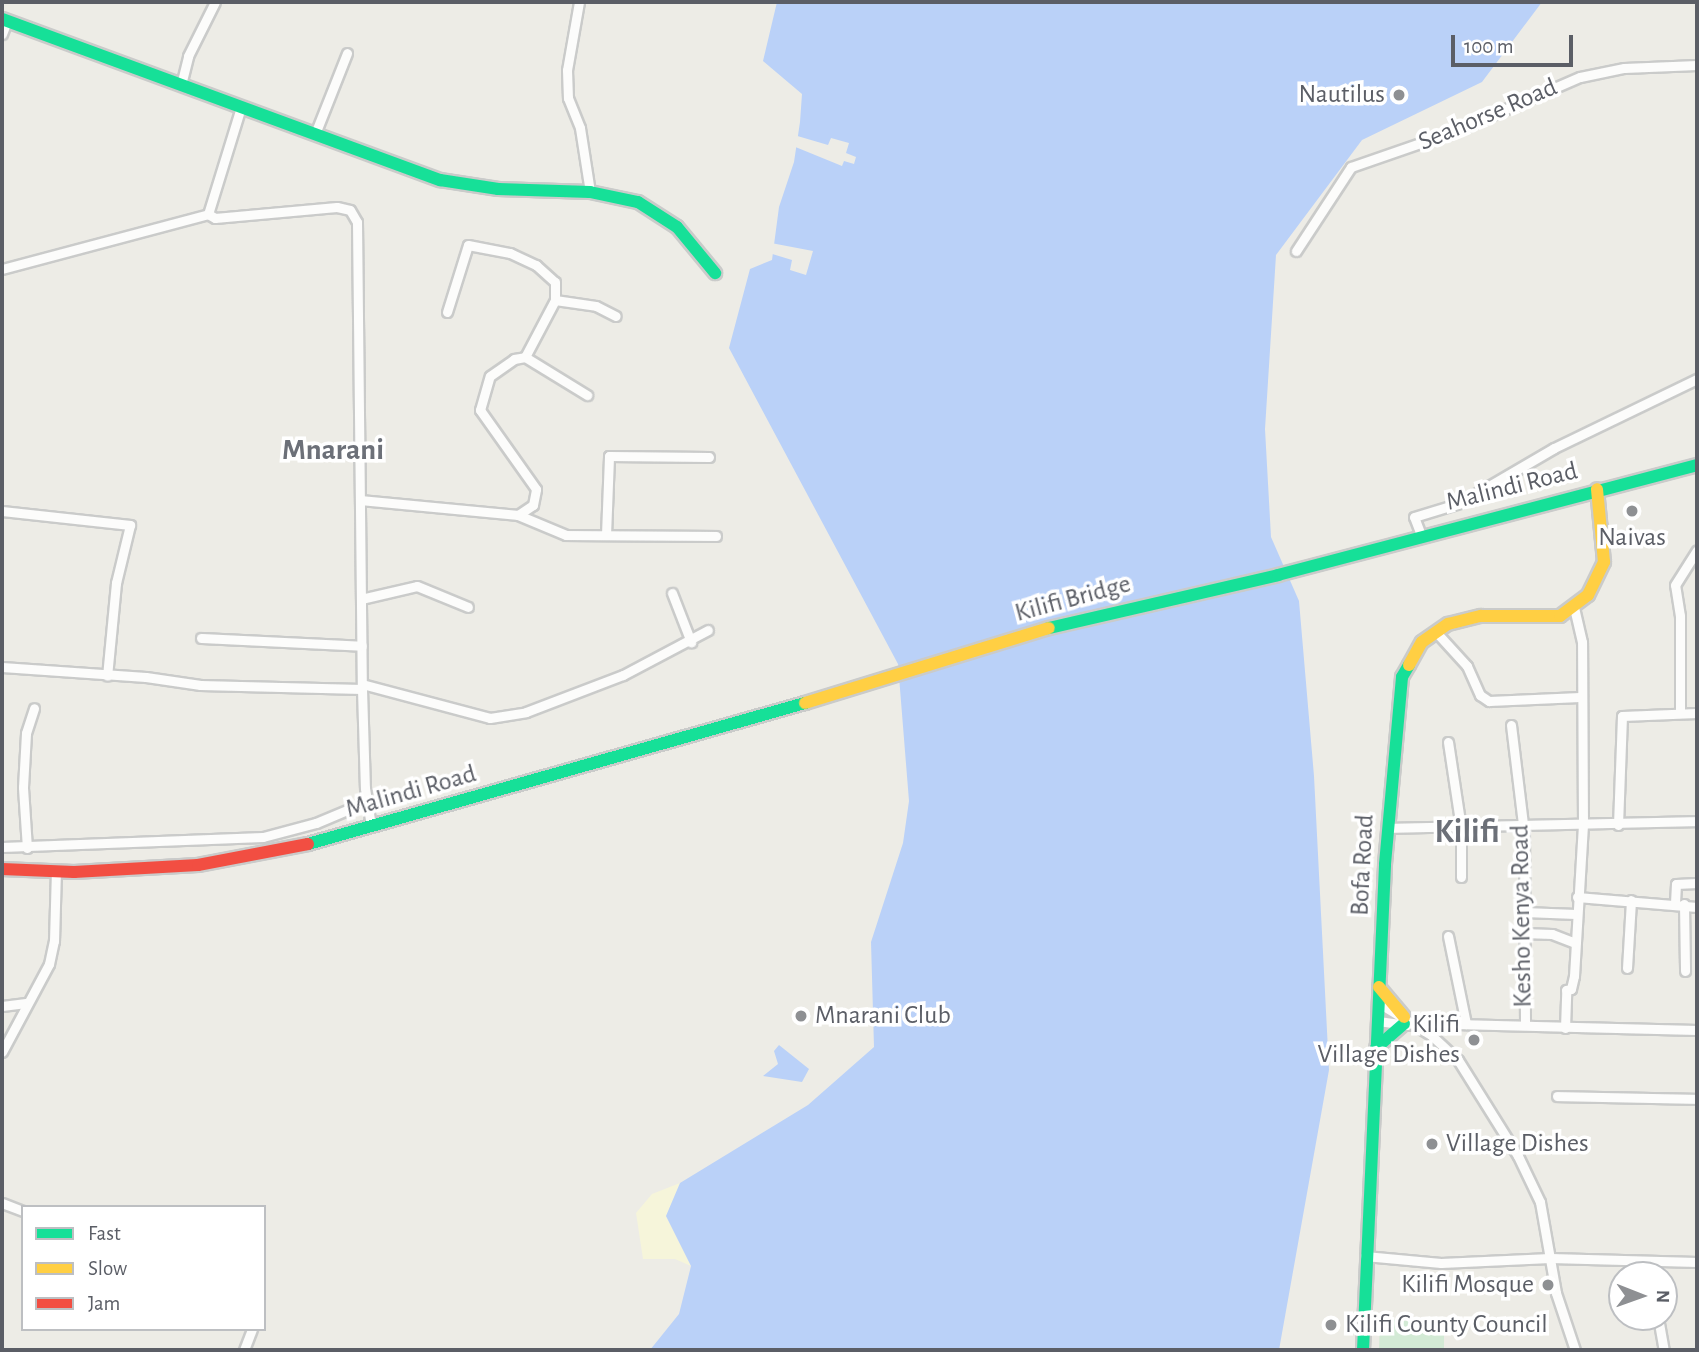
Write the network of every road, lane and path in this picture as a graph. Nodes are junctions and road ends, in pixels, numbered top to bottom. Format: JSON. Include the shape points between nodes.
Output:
{"nodes":[{"id":1,"x":215,"y":2,"type":"edge"},
{"id":2,"x":579,"y":2,"type":"edge"},
{"id":3,"x":4,"y":20,"type":"edge"},
{"id":4,"x":2,"y":34,"type":"edge"},
{"id":5,"x":347,"y":53,"type":"dead end"},
{"id":6,"x":1697,"y":65,"type":"edge"},
{"id":7,"x":181,"y":85,"type":"junction"},
{"id":8,"x":241,"y":107,"type":"junction"},
{"id":9,"x":315,"y":134,"type":"junction"},
{"id":10,"x":590,"y":192,"type":"junction"},
{"id":11,"x":208,"y":214,"type":"junction"},
{"id":12,"x":1296,"y":251,"type":"dead end"},
{"id":13,"x":2,"y":269,"type":"edge"},
{"id":14,"x":715,"y":273,"type":"dead end"},
{"id":15,"x":555,"y":300,"type":"junction"},
{"id":16,"x":447,"y":312,"type":"dead end"},
{"id":17,"x":616,"y":316,"type":"dead end"},
{"id":18,"x":525,"y":357,"type":"junction"},
{"id":19,"x":1697,"y":379,"type":"edge"},
{"id":20,"x":587,"y":395,"type":"dead end"},
{"id":21,"x":709,"y":457,"type":"dead end"},
{"id":22,"x":1697,"y":465,"type":"edge"},
{"id":23,"x":1597,"y":489,"type":"junction"},
{"id":24,"x":1583,"y":492,"type":"junction"},
{"id":25,"x":360,"y":500,"type":"junction"},
{"id":26,"x":2,"y":511,"type":"edge"},
{"id":27,"x":518,"y":515,"type":"junction"},
{"id":28,"x":1601,"y":525,"type":"junction"},
{"id":29,"x":607,"y":535,"type":"junction"},
{"id":30,"x":1420,"y":535,"type":"junction"},
{"id":31,"x":716,"y":536,"type":"dead end"},
{"id":32,"x":1697,"y":550,"type":"edge"},
{"id":33,"x":1338,"y":558,"type":"joint"},
{"id":34,"x":672,"y":593,"type":"dead end"},
{"id":35,"x":361,"y":599,"type":"junction"},
{"id":36,"x":1574,"y":606,"type":"junction"},
{"id":37,"x":468,"y":607,"type":"dead end"},
{"id":38,"x":708,"y":630,"type":"dead end"},
{"id":39,"x":1436,"y":632,"type":"junction"},
{"id":40,"x":201,"y":638,"type":"dead end"},
{"id":41,"x":691,"y":642,"type":"junction"},
{"id":42,"x":362,"y":646,"type":"junction"},
{"id":43,"x":2,"y":667,"type":"edge"},
{"id":44,"x":107,"y":676,"type":"junction"},
{"id":45,"x":362,"y":687,"type":"junction"},
{"id":46,"x":1580,"y":697,"type":"junction"},
{"id":47,"x":823,"y":698,"type":"joint"},
{"id":48,"x":34,"y":708,"type":"dead end"},
{"id":49,"x":1680,"y":713,"type":"junction"},
{"id":50,"x":1697,"y":713,"type":"edge"},
{"id":51,"x":1511,"y":725,"type":"dead end"},
{"id":52,"x":1448,"y":742,"type":"dead end"},
{"id":53,"x":366,"y":802,"type":"junction"},
{"id":54,"x":1697,"y":821,"type":"edge"},
{"id":55,"x":1583,"y":824,"type":"junction"},
{"id":56,"x":1618,"y":825,"type":"junction"},
{"id":57,"x":370,"y":826,"type":"junction"},
{"id":58,"x":1521,"y":826,"type":"junction"},
{"id":59,"x":1388,"y":828,"type":"junction"},
{"id":60,"x":1461,"y":828,"type":"junction"},
{"id":61,"x":2,"y":847,"type":"edge"},
{"id":62,"x":27,"y":848,"type":"junction"},
{"id":63,"x":2,"y":869,"type":"edge"},
{"id":64,"x":57,"y":871,"type":"junction"},
{"id":65,"x":1461,"y":877,"type":"dead end"},
{"id":66,"x":1697,"y":883,"type":"edge"},
{"id":67,"x":1577,"y":897,"type":"junction"},
{"id":68,"x":1631,"y":900,"type":"junction"},
{"id":69,"x":1679,"y":903,"type":"junction"},
{"id":70,"x":1697,"y":907,"type":"edge"},
{"id":71,"x":1524,"y":912,"type":"junction"},
{"id":72,"x":1576,"y":915,"type":"junction"},
{"id":73,"x":1523,"y":933,"type":"junction"},
{"id":74,"x":1448,"y":936,"type":"dead end"},
{"id":75,"x":1575,"y":943,"type":"junction"},
{"id":76,"x":1628,"y":968,"type":"dead end"},
{"id":77,"x":1685,"y":971,"type":"dead end"},
{"id":78,"x":1379,"y":987,"type":"junction"},
{"id":79,"x":26,"y":1003,"type":"junction"},
{"id":80,"x":1380,"y":1004,"type":"junction"},
{"id":81,"x":2,"y":1006,"type":"edge"},
{"id":82,"x":1378,"y":1021,"type":"junction"},
{"id":83,"x":1410,"y":1023,"type":"junction"},
{"id":84,"x":1525,"y":1023,"type":"junction"},
{"id":85,"x":1466,"y":1024,"type":"junction"},
{"id":86,"x":1565,"y":1028,"type":"junction"},
{"id":87,"x":1697,"y":1030,"type":"edge"},
{"id":88,"x":1376,"y":1048,"type":"junction"},
{"id":89,"x":2,"y":1052,"type":"edge"},
{"id":90,"x":1557,"y":1096,"type":"dead end"},
{"id":91,"x":1697,"y":1099,"type":"edge"},
{"id":92,"x":2,"y":1203,"type":"edge"},
{"id":93,"x":21,"y":1209,"type":"edge"},
{"id":94,"x":1364,"y":1256,"type":"junction"},
{"id":95,"x":1550,"y":1258,"type":"junction"},
{"id":96,"x":1697,"y":1262,"type":"edge"},
{"id":97,"x":251,"y":1331,"type":"edge"},
{"id":98,"x":1660,"y":1331,"type":"edge"},
{"id":99,"x":244,"y":1350,"type":"edge"},
{"id":100,"x":1363,"y":1350,"type":"edge"},
{"id":101,"x":1575,"y":1350,"type":"edge"},
{"id":102,"x":1664,"y":1350,"type":"edge"}],
"edges":[{"from":1,"to":7,"type":"street","via":[[188,56]]},
{"from":2,"to":10,"type":"street","via":[[567,70],[568,98],[580,128]]},
{"from":3,"to":4,"type":"street"},
{"from":3,"to":7,"type":"main road"},
{"from":5,"to":9,"type":"street"},
{"from":6,"to":12,"type":"street","name":"Seahorse Road","via":[[1624,68],[1580,78],[1351,167]]},
{"from":7,"to":8,"type":"main road"},
{"from":8,"to":9,"type":"main road"},
{"from":8,"to":11,"type":"street"},
{"from":9,"to":10,"type":"main road","via":[[440,180],[498,189]]},
{"from":10,"to":14,"type":"main road","via":[[620,196],[654,209],[691,240]]},
{"from":11,"to":13,"type":"street"},
{"from":11,"to":25,"type":"street","via":[[215,218],[337,207],[354,213]]},
{"from":15,"to":16,"type":"street","via":[[555,282],[536,265],[510,253],[468,244]]},
{"from":15,"to":17,"type":"street","via":[[596,306]]},
{"from":15,"to":18,"type":"street"},
{"from":18,"to":20,"type":"street"},
{"from":18,"to":27,"type":"street","via":[[490,376],[480,410],[536,489],[533,505]]},
{"from":19,"to":30,"type":"street","via":[[1564,442],[1460,503],[1414,517]]},
{"from":21,"to":29,"type":"street","via":[[609,456]]},
{"from":22,"to":23,"type":"main road","name":"Malindi Road"},
{"from":23,"to":24,"type":"main road","name":"Malindi Road"},
{"from":23,"to":28,"type":"main road","name":"Bofa Road"},
{"from":24,"to":28,"type":"main road","name":"Bofa Road"},
{"from":24,"to":30,"type":"main road","name":"Malindi Road"},
{"from":25,"to":27,"type":"street"},
{"from":25,"to":35,"type":"street"},
{"from":26,"to":44,"type":"street","via":[[130,525],[116,583]]},
{"from":27,"to":29,"type":"street","via":[[566,536]]},
{"from":28,"to":36,"type":"main road","name":"Bofa Road","via":[[1600,575]]},
{"from":29,"to":31,"type":"street"},
{"from":30,"to":33,"type":"main road","name":"Malindi Road"},
{"from":32,"to":49,"type":"street","via":[[1675,585],[1680,616]]},
{"from":33,"to":47,"type":"main road","name":"Kilifi Bridge","via":[[1102,613]]},
{"from":34,"to":41,"type":"street"},
{"from":35,"to":37,"type":"street","via":[[417,586]]},
{"from":35,"to":42,"type":"street"},
{"from":36,"to":39,"type":"main road","name":"Bofa Road","via":[[1549,618],[1468,618]]},
{"from":36,"to":46,"type":"street","via":[[1581,642]]},
{"from":38,"to":41,"type":"street"},
{"from":39,"to":46,"type":"street","via":[[1467,666],[1480,695],[1489,701]]},
{"from":39,"to":59,"type":"main road","name":"Bofa Road","via":[[1422,642],[1402,677]]},
{"from":40,"to":42,"type":"street"},
{"from":41,"to":45,"type":"street","via":[[526,712],[489,718]]},
{"from":42,"to":45,"type":"street"},
{"from":43,"to":44,"type":"street"},
{"from":44,"to":45,"type":"street","via":[[200,685]]},
{"from":45,"to":53,"type":"street"},
{"from":46,"to":55,"type":"street"},
{"from":47,"to":57,"type":"main road","name":"Malindi Road"},
{"from":48,"to":62,"type":"street","via":[[26,733],[23,787]]},
{"from":49,"to":50,"type":"street"},
{"from":49,"to":56,"type":"street","via":[[1622,716]]},
{"from":51,"to":58,"type":"street","name":"Kesho Kenya Road"},
{"from":52,"to":60,"type":"street"},
{"from":53,"to":57,"type":"street"},
{"from":53,"to":62,"type":"street","via":[[316,823],[263,837]]},
{"from":54,"to":56,"type":"street"},
{"from":55,"to":56,"type":"street"},
{"from":55,"to":58,"type":"street"},
{"from":55,"to":67,"type":"street"},
{"from":57,"to":64,"type":"main road","name":"Malindi Road","via":[[198,866]]},
{"from":58,"to":60,"type":"street"},
{"from":58,"to":71,"type":"street","name":"Kesho Kenya Road"},
{"from":59,"to":60,"type":"street"},
{"from":59,"to":78,"type":"main road","name":"Bofa Road"},
{"from":60,"to":65,"type":"street"},
{"from":61,"to":62,"type":"street"},
{"from":63,"to":64,"type":"main road","name":"Malindi Road"},
{"from":64,"to":79,"type":"street","via":[[49,964]]},
{"from":66,"to":69,"type":"street","via":[[1676,884]]},
{"from":67,"to":68,"type":"street"},
{"from":67,"to":72,"type":"street"},
{"from":68,"to":69,"type":"street"},
{"from":68,"to":76,"type":"street"},
{"from":69,"to":70,"type":"street"},
{"from":69,"to":77,"type":"street"},
{"from":71,"to":72,"type":"street"},
{"from":71,"to":73,"type":"street","name":"Kesho Kenya Road"},
{"from":72,"to":75,"type":"street"},
{"from":73,"to":75,"type":"street","via":[[1552,934]]},
{"from":73,"to":84,"type":"street","name":"Kesho Kenya Road"},
{"from":74,"to":85,"type":"street"},
{"from":75,"to":86,"type":"street"},
{"from":78,"to":80,"type":"main road","name":"Bofa Road"},
{"from":78,"to":83,"type":"main road"},
{"from":79,"to":81,"type":"street"},
{"from":79,"to":89,"type":"street"},
{"from":80,"to":82,"type":"main road","name":"Bofa Road"},
{"from":80,"to":83,"type":"street"},
{"from":82,"to":83,"type":"street"},
{"from":82,"to":88,"type":"main road","name":"Bofa Road"},
{"from":83,"to":85,"type":"street"},
{"from":83,"to":88,"type":"main road"},
{"from":83,"to":95,"type":"street","via":[[1473,1079],[1538,1193]]},
{"from":84,"to":85,"type":"street"},
{"from":84,"to":86,"type":"street"},
{"from":86,"to":87,"type":"street"},
{"from":88,"to":94,"type":"main road","name":"Bofa Road"},
{"from":90,"to":91,"type":"street"},
{"from":92,"to":93,"type":"street"},
{"from":94,"to":95,"type":"street","via":[[1441,1263]]},
{"from":94,"to":100,"type":"main road","name":"Bofa Road"},
{"from":95,"to":96,"type":"street"},
{"from":95,"to":101,"type":"street"},
{"from":97,"to":99,"type":"street"},
{"from":98,"to":102,"type":"street"}]}
